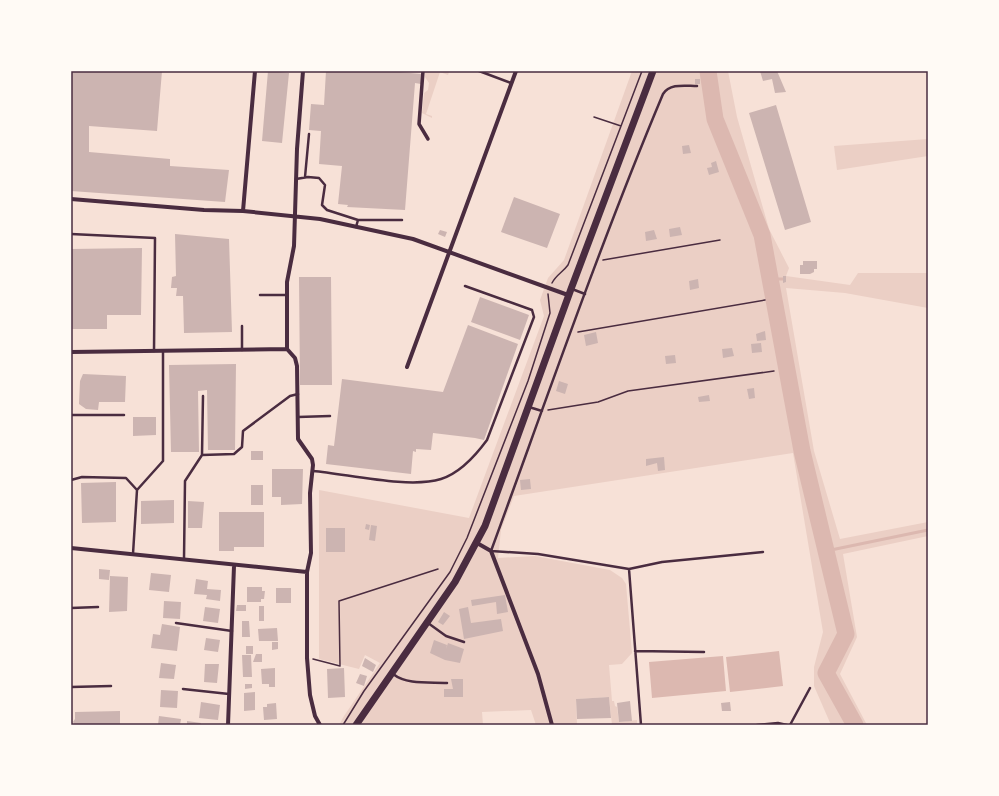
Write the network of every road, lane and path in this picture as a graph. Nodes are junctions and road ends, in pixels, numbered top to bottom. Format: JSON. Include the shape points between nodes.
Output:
{"nodes":[{"id":1,"x":255,"y":71,"type":"edge"},
{"id":2,"x":303,"y":71,"type":"edge"},
{"id":3,"x":423,"y":71,"type":"edge"},
{"id":4,"x":479,"y":71,"type":"edge"},
{"id":5,"x":516,"y":71,"type":"edge"},
{"id":6,"x":642,"y":71,"type":"edge"},
{"id":7,"x":653,"y":71,"type":"edge"},
{"id":8,"x":512,"y":83,"type":"junction"},
{"id":9,"x":697,"y":86,"type":"dead end"},
{"id":10,"x":594,"y":117,"type":"dead end"},
{"id":11,"x":621,"y":126,"type":"junction"},
{"id":12,"x":309,"y":134,"type":"dead end"},
{"id":13,"x":428,"y":139,"type":"dead end"},
{"id":14,"x":306,"y":177,"type":"junction"},
{"id":15,"x":296,"y":179,"type":"junction"},
{"id":16,"x":71,"y":198,"type":"edge"},
{"id":17,"x":243,"y":211,"type":"junction"},
{"id":18,"x":295,"y":216,"type":"junction"},
{"id":19,"x":358,"y":220,"type":"junction"},
{"id":20,"x":402,"y":220,"type":"dead end"},
{"id":21,"x":356,"y":227,"type":"junction"},
{"id":22,"x":71,"y":234,"type":"edge"},
{"id":23,"x":720,"y":240,"type":"dead end"},
{"id":24,"x":450,"y":252,"type":"junction"},
{"id":25,"x":597,"y":261,"type":"junction"},
{"id":26,"x":465,"y":286,"type":"dead end"},
{"id":27,"x":550,"y":288,"type":"junction"},
{"id":28,"x":570,"y":292,"type":"junction"},
{"id":29,"x":287,"y":294,"type":"junction"},
{"id":30,"x":585,"y":294,"type":"junction"},
{"id":31,"x":260,"y":295,"type":"dead end"},
{"id":32,"x":765,"y":300,"type":"dead end"},
{"id":33,"x":242,"y":326,"type":"dead end"},
{"id":34,"x":570,"y":333,"type":"junction"},
{"id":35,"x":287,"y":349,"type":"junction"},
{"id":36,"x":242,"y":350,"type":"junction"},
{"id":37,"x":154,"y":351,"type":"junction"},
{"id":38,"x":163,"y":351,"type":"junction"},
{"id":39,"x":71,"y":352,"type":"edge"},
{"id":40,"x":407,"y":367,"type":"dead end"},
{"id":41,"x":774,"y":371,"type":"dead end"},
{"id":42,"x":298,"y":394,"type":"junction"},
{"id":43,"x":203,"y":396,"type":"dead end"},
{"id":44,"x":529,"y":407,"type":"junction"},
{"id":45,"x":542,"y":411,"type":"junction"},
{"id":46,"x":124,"y":414,"type":"dead end"},
{"id":47,"x":71,"y":415,"type":"edge"},
{"id":48,"x":330,"y":416,"type":"dead end"},
{"id":49,"x":298,"y":417,"type":"junction"},
{"id":50,"x":202,"y":455,"type":"junction"},
{"id":51,"x":313,"y":471,"type":"junction"},
{"id":52,"x":71,"y":480,"type":"edge"},
{"id":53,"x":137,"y":490,"type":"junction"},
{"id":54,"x":477,"y":543,"type":"junction"},
{"id":55,"x":71,"y":548,"type":"edge"},
{"id":56,"x":491,"y":551,"type":"junction"},
{"id":57,"x":763,"y":552,"type":"dead end"},
{"id":58,"x":133,"y":554,"type":"junction"},
{"id":59,"x":184,"y":560,"type":"junction"},
{"id":60,"x":234,"y":566,"type":"junction"},
{"id":61,"x":438,"y":569,"type":"dead end"},
{"id":62,"x":629,"y":569,"type":"junction"},
{"id":63,"x":307,"y":572,"type":"junction"},
{"id":64,"x":98,"y":607,"type":"dead end"},
{"id":65,"x":71,"y":608,"type":"edge"},
{"id":66,"x":176,"y":623,"type":"dead end"},
{"id":67,"x":428,"y":623,"type":"junction"},
{"id":68,"x":232,"y":631,"type":"junction"},
{"id":69,"x":464,"y":642,"type":"dead end"},
{"id":70,"x":635,"y":652,"type":"junction"},
{"id":71,"x":704,"y":652,"type":"dead end"},
{"id":72,"x":307,"y":658,"type":"junction"},
{"id":73,"x":392,"y":673,"type":"junction"},
{"id":74,"x":447,"y":683,"type":"dead end"},
{"id":75,"x":111,"y":686,"type":"dead end"},
{"id":76,"x":71,"y":687,"type":"edge"},
{"id":77,"x":810,"y":688,"type":"dead end"},
{"id":78,"x":183,"y":689,"type":"dead end"},
{"id":79,"x":230,"y":694,"type":"junction"},
{"id":80,"x":228,"y":725,"type":"edge"},
{"id":81,"x":320,"y":725,"type":"edge"},
{"id":82,"x":343,"y":725,"type":"edge"},
{"id":83,"x":356,"y":725,"type":"edge"},
{"id":84,"x":552,"y":725,"type":"edge"},
{"id":85,"x":641,"y":725,"type":"edge"},
{"id":86,"x":757,"y":725,"type":"edge"},
{"id":87,"x":786,"y":725,"type":"edge"},
{"id":88,"x":790,"y":725,"type":"edge"}],
"edges":[{"from":1,"to":17,"type":"street"},
{"from":2,"to":15,"type":"street"},
{"from":3,"to":13,"type":"street","via":[[419,124]]},
{"from":4,"to":8,"type":"lane"},
{"from":5,"to":8,"type":"street"},
{"from":6,"to":11,"type":"path"},
{"from":7,"to":28,"type":"main road"},
{"from":8,"to":24,"type":"street"},
{"from":9,"to":25,"type":"lane","via":[[671,87],[665,90]]},
{"from":10,"to":11,"type":"path"},
{"from":11,"to":27,"type":"path","via":[[568,265],[554,278]]},
{"from":12,"to":14,"type":"lane"},
{"from":14,"to":15,"type":"lane"},
{"from":14,"to":19,"type":"lane","via":[[319,178],[325,185],[322,204],[326,210]]},
{"from":15,"to":18,"type":"street"},
{"from":16,"to":17,"type":"street"},
{"from":17,"to":18,"type":"street"},
{"from":18,"to":21,"type":"street"},
{"from":18,"to":29,"type":"street","via":[[294,246]]},
{"from":19,"to":20,"type":"lane"},
{"from":19,"to":21,"type":"lane"},
{"from":21,"to":24,"type":"street","via":[[406,237]]},
{"from":22,"to":37,"type":"lane","via":[[155,238]]},
{"from":23,"to":25,"type":"path"},
{"from":24,"to":27,"type":"street"},
{"from":24,"to":40,"type":"street"},
{"from":25,"to":30,"type":"lane"},
{"from":26,"to":51,"type":"lane","via":[[532,310],[534,317],[488,440],[476,456],[442,479],[424,483]]},
{"from":27,"to":28,"type":"street"},
{"from":27,"to":82,"type":"path","via":[[547,295],[550,313],[528,381],[467,538],[446,578],[364,691]]},
{"from":28,"to":30,"type":"lane"},
{"from":28,"to":44,"type":"main road"},
{"from":29,"to":31,"type":"lane"},
{"from":29,"to":35,"type":"street"},
{"from":30,"to":34,"type":"lane"},
{"from":32,"to":34,"type":"path"},
{"from":33,"to":36,"type":"lane"},
{"from":34,"to":45,"type":"lane"},
{"from":35,"to":36,"type":"street"},
{"from":35,"to":42,"type":"street","via":[[297,362]]},
{"from":36,"to":38,"type":"street"},
{"from":37,"to":38,"type":"street"},
{"from":37,"to":39,"type":"street"},
{"from":38,"to":53,"type":"lane","via":[[163,461]]},
{"from":41,"to":45,"type":"path","via":[[628,391],[598,402]]},
{"from":42,"to":49,"type":"street"},
{"from":42,"to":50,"type":"lane","via":[[290,396],[243,431],[242,447],[234,454]]},
{"from":43,"to":50,"type":"lane"},
{"from":44,"to":45,"type":"lane"},
{"from":44,"to":54,"type":"main road"},
{"from":45,"to":56,"type":"lane"},
{"from":46,"to":47,"type":"lane"},
{"from":48,"to":49,"type":"lane"},
{"from":49,"to":51,"type":"street","via":[[298,439],[312,459]]},
{"from":50,"to":59,"type":"lane","via":[[185,480]]},
{"from":51,"to":63,"type":"street","via":[[310,493],[311,553]]},
{"from":52,"to":53,"type":"lane","via":[[82,477],[126,478]]},
{"from":53,"to":58,"type":"lane"},
{"from":54,"to":56,"type":"street"},
{"from":54,"to":67,"type":"main road","via":[[463,570]]},
{"from":55,"to":58,"type":"street"},
{"from":56,"to":62,"type":"lane","via":[[538,554]]},
{"from":56,"to":84,"type":"street","via":[[538,674]]},
{"from":57,"to":62,"type":"lane","via":[[662,562]]},
{"from":58,"to":59,"type":"street"},
{"from":59,"to":60,"type":"street"},
{"from":60,"to":63,"type":"street"},
{"from":60,"to":68,"type":"street"},
{"from":61,"to":72,"type":"path","via":[[339,601],[340,666]]},
{"from":62,"to":70,"type":"lane"},
{"from":63,"to":72,"type":"street"},
{"from":64,"to":65,"type":"lane"},
{"from":66,"to":68,"type":"lane"},
{"from":67,"to":69,"type":"lane","via":[[446,636]]},
{"from":67,"to":73,"type":"main road"},
{"from":68,"to":79,"type":"street"},
{"from":70,"to":71,"type":"lane"},
{"from":70,"to":85,"type":"lane"},
{"from":72,"to":81,"type":"street","via":[[310,695]]},
{"from":73,"to":74,"type":"lane","via":[[398,678],[408,680]]},
{"from":73,"to":83,"type":"main road"},
{"from":75,"to":76,"type":"lane"},
{"from":77,"to":88,"type":"lane"},
{"from":78,"to":79,"type":"lane"},
{"from":79,"to":80,"type":"street"},
{"from":86,"to":87,"type":"lane"}]}
